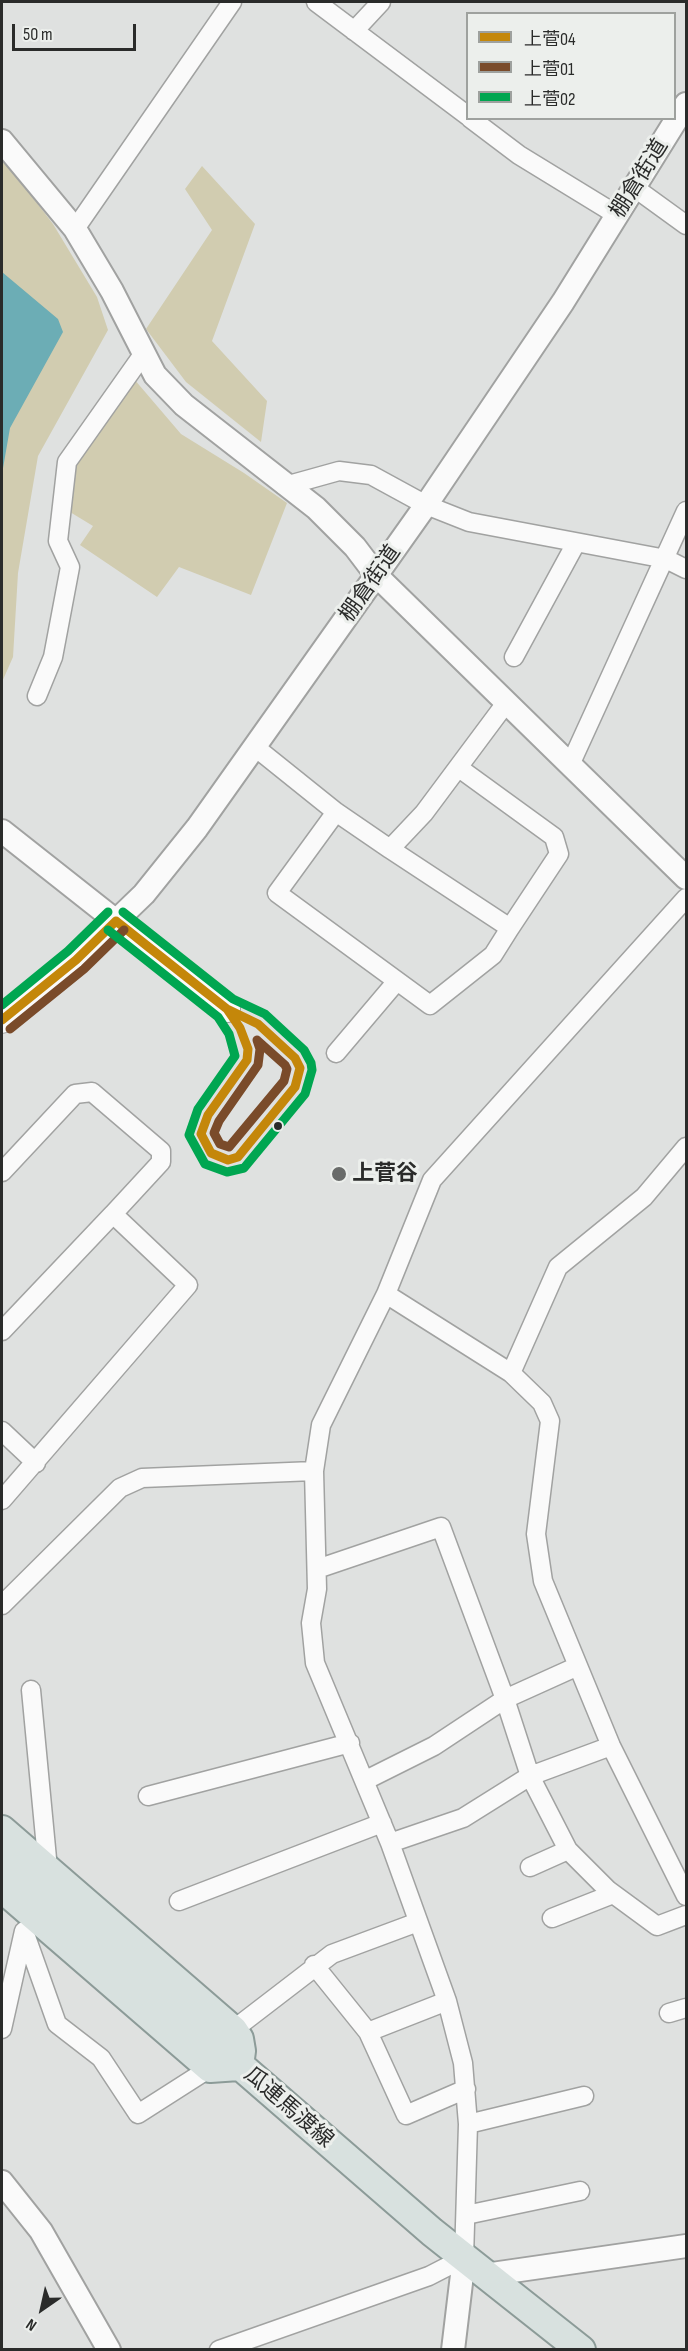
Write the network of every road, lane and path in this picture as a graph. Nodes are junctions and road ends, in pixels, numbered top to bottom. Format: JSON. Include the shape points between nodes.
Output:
{"nodes":[{"id":1,"x":232,"y":2,"type":"edge"},
{"id":2,"x":316,"y":2,"type":"edge"},
{"id":3,"x":381,"y":2,"type":"edge"},
{"id":4,"x":354,"y":31,"type":"junction"},
{"id":5,"x":687,"y":104,"type":"edge"},
{"id":6,"x":466,"y":116,"type":"edge"},
{"id":7,"x":472,"y":120,"type":"edge"},
{"id":8,"x":2,"y":141,"type":"edge"},
{"id":9,"x":635,"y":188,"type":"junction"},
{"id":10,"x":617,"y":215,"type":"junction"},
{"id":11,"x":687,"y":225,"type":"edge"},
{"id":12,"x":75,"y":229,"type":"junction"},
{"id":13,"x":144,"y":353,"type":"junction"},
{"id":14,"x":285,"y":486,"type":"junction"},
{"id":15,"x":426,"y":505,"type":"junction"},
{"id":16,"x":687,"y":511,"type":"edge"},
{"id":17,"x":576,"y":543,"type":"junction"},
{"id":18,"x":666,"y":559,"type":"junction"},
{"id":19,"x":687,"y":569,"type":"edge"},
{"id":20,"x":377,"y":576,"type":"junction"},
{"id":21,"x":513,"y":657,"type":"dead end"},
{"id":22,"x":38,"y":696,"type":"dead end"},
{"id":23,"x":506,"y":703,"type":"junction"},
{"id":24,"x":255,"y":747,"type":"junction"},
{"id":25,"x":570,"y":765,"type":"junction"},
{"id":26,"x":459,"y":768,"type":"junction"},
{"id":27,"x":336,"y":812,"type":"junction"},
{"id":28,"x":2,"y":831,"type":"edge"},
{"id":29,"x":390,"y":849,"type":"junction"},
{"id":30,"x":684,"y":869,"type":"edge"},
{"id":31,"x":687,"y":898,"type":"edge"},
{"id":32,"x":116,"y":921,"type":"junction"},
{"id":33,"x":510,"y":928,"type":"junction"},
{"id":34,"x":397,"y":981,"type":"junction"},
{"id":35,"x":227,"y":1009,"type":"dead end"},
{"id":36,"x":2,"y":1020,"type":"edge"},
{"id":37,"x":336,"y":1053,"type":"dead end"},
{"id":38,"x":687,"y":1147,"type":"edge"},
{"id":39,"x":2,"y":1172,"type":"edge"},
{"id":40,"x":113,"y":1214,"type":"junction"},
{"id":41,"x":386,"y":1294,"type":"junction"},
{"id":42,"x":2,"y":1331,"type":"edge"},
{"id":43,"x":511,"y":1373,"type":"junction"},
{"id":44,"x":2,"y":1431,"type":"edge"},
{"id":45,"x":36,"y":1463,"type":"junction"},
{"id":46,"x":314,"y":1471,"type":"junction"},
{"id":47,"x":2,"y":1500,"type":"edge"},
{"id":48,"x":317,"y":1569,"type":"junction"},
{"id":49,"x":2,"y":1605,"type":"edge"},
{"id":50,"x":578,"y":1666,"type":"junction"},
{"id":51,"x":31,"y":1690,"type":"dead end"},
{"id":52,"x":505,"y":1699,"type":"junction"},
{"id":53,"x":350,"y":1743,"type":"junction"},
{"id":54,"x":611,"y":1746,"type":"junction"},
{"id":55,"x":530,"y":1776,"type":"junction"},
{"id":56,"x":366,"y":1780,"type":"junction"},
{"id":57,"x":148,"y":1797,"type":"dead end"},
{"id":58,"x":382,"y":1823,"type":"junction"},
{"id":59,"x":2,"y":1830,"type":"edge"},
{"id":60,"x":390,"y":1843,"type":"junction"},
{"id":61,"x":568,"y":1850,"type":"junction"},
{"id":62,"x":2,"y":1859,"type":"edge"},
{"id":63,"x":530,"y":1867,"type":"dead end"},
{"id":64,"x":48,"y":1869,"type":"junction"},
{"id":65,"x":2,"y":1888,"type":"edge"},
{"id":66,"x":613,"y":1894,"type":"junction"},
{"id":67,"x":687,"y":1896,"type":"edge"},
{"id":68,"x":179,"y":1901,"type":"dead end"},
{"id":69,"x":687,"y":1915,"type":"edge"},
{"id":70,"x":552,"y":1918,"type":"dead end"},
{"id":71,"x":24,"y":1919,"type":"junction"},
{"id":72,"x":418,"y":1922,"type":"junction"},
{"id":73,"x":314,"y":1965,"type":"junction"},
{"id":74,"x":447,"y":2001,"type":"junction"},
{"id":75,"x":2,"y":2029,"type":"edge"},
{"id":76,"x":232,"y":2030,"type":"junction"},
{"id":77,"x":368,"y":2032,"type":"junction"},
{"id":78,"x":239,"y":2066,"type":"junction"},
{"id":79,"x":210,"y":2068,"type":"junction"},
{"id":80,"x":465,"y":2089,"type":"junction"},
{"id":81,"x":584,"y":2096,"type":"dead end"},
{"id":82,"x":468,"y":2124,"type":"junction"},
{"id":83,"x":2,"y":2182,"type":"edge"},
{"id":84,"x":580,"y":2191,"type":"dead end"},
{"id":85,"x":466,"y":2215,"type":"junction"},
{"id":86,"x":687,"y":2246,"type":"edge"},
{"id":87,"x":474,"y":2266,"type":"junction"},
{"id":88,"x":109,"y":2349,"type":"edge"},
{"id":89,"x":219,"y":2349,"type":"edge"},
{"id":90,"x":453,"y":2349,"type":"edge"},
{"id":91,"x":581,"y":2349,"type":"edge"}],
"edges":[{"from":1,"to":12,"type":"street"},
{"from":2,"to":4,"type":"street"},
{"from":3,"to":4,"type":"street"},
{"from":4,"to":6,"type":"street"},
{"from":5,"to":9,"type":"street","name":"棚倉街道"},
{"from":7,"to":10,"type":"street","via":[[519,155]]},
{"from":8,"to":12,"type":"street"},
{"from":9,"to":10,"type":"street","name":"棚倉街道"},
{"from":9,"to":11,"type":"street"},
{"from":10,"to":15,"type":"street","name":"棚倉街道"},
{"from":12,"to":13,"type":"street"},
{"from":13,"to":14,"type":"street","via":[[155,375],[184,405]]},
{"from":13,"to":22,"type":"street","via":[[67,462],[58,541],[70,567],[53,657]]},
{"from":14,"to":15,"type":"street","via":[[339,471],[371,475]]},
{"from":14,"to":20,"type":"street","via":[[316,508]]},
{"from":15,"to":17,"type":"street","via":[[469,522]]},
{"from":15,"to":20,"type":"street","name":"棚倉街道"},
{"from":16,"to":18,"type":"street"},
{"from":17,"to":18,"type":"street"},
{"from":17,"to":21,"type":"street"},
{"from":18,"to":19,"type":"street"},
{"from":18,"to":25,"type":"street"},
{"from":20,"to":23,"type":"street"},
{"from":20,"to":24,"type":"street","name":"棚倉街道"},
{"from":23,"to":25,"type":"street"},
{"from":23,"to":26,"type":"street"},
{"from":24,"to":27,"type":"street"},
{"from":24,"to":32,"type":"street","name":"棚倉街道","via":[[168,866]]},
{"from":25,"to":30,"type":"street"},
{"from":26,"to":29,"type":"street"},
{"from":26,"to":33,"type":"street","via":[[554,837],[559,854]]},
{"from":27,"to":29,"type":"street"},
{"from":27,"to":34,"type":"street","via":[[277,893]]},
{"from":28,"to":32,"type":"street"},
{"from":29,"to":33,"type":"street"},
{"from":31,"to":41,"type":"street","via":[[432,1180]]},
{"from":32,"to":35,"type":"main road"},
{"from":32,"to":36,"type":"main road","name":"棚倉街道"},
{"from":33,"to":34,"type":"street","via":[[494,955],[430,1005]]},
{"from":34,"to":37,"type":"street"},
{"from":38,"to":43,"type":"street","via":[[644,1197],[558,1267]]},
{"from":39,"to":40,"type":"street","via":[[75,1094],[92,1092],[161,1151],[160,1162]]},
{"from":40,"to":42,"type":"street"},
{"from":40,"to":45,"type":"street","via":[[188,1285]]},
{"from":41,"to":43,"type":"street"},
{"from":41,"to":46,"type":"street","via":[[321,1425]]},
{"from":43,"to":50,"type":"street","via":[[542,1403],[550,1421],[536,1534],[543,1581]]},
{"from":44,"to":45,"type":"street"},
{"from":45,"to":47,"type":"street"},
{"from":46,"to":48,"type":"street"},
{"from":46,"to":49,"type":"street","via":[[142,1478],[120,1488]]},
{"from":48,"to":52,"type":"street","via":[[441,1527]]},
{"from":48,"to":53,"type":"street","via":[[311,1623],[315,1663]]},
{"from":50,"to":52,"type":"street"},
{"from":50,"to":54,"type":"street"},
{"from":51,"to":64,"type":"street"},
{"from":52,"to":55,"type":"street"},
{"from":52,"to":56,"type":"street","via":[[434,1746]]},
{"from":53,"to":56,"type":"street"},
{"from":53,"to":57,"type":"street"},
{"from":54,"to":55,"type":"street"},
{"from":54,"to":67,"type":"street"},
{"from":55,"to":60,"type":"street","via":[[463,1818]]},
{"from":55,"to":61,"type":"street"},
{"from":56,"to":58,"type":"street"},
{"from":58,"to":60,"type":"street"},
{"from":58,"to":68,"type":"street"},
{"from":59,"to":64,"type":"main road"},
{"from":60,"to":72,"type":"street"},
{"from":61,"to":63,"type":"street"},
{"from":61,"to":66,"type":"street"},
{"from":62,"to":78,"type":"main road","name":"瓜連馬渡線"},
{"from":64,"to":76,"type":"main road"},
{"from":65,"to":71,"type":"main road"},
{"from":66,"to":69,"type":"street","via":[[657,1926]]},
{"from":66,"to":70,"type":"street"},
{"from":71,"to":75,"type":"street"},
{"from":71,"to":79,"type":"main road"},
{"from":71,"to":79,"type":"street","via":[[57,2024],[101,2058],[138,2114]]},
{"from":72,"to":73,"type":"street","via":[[332,1954]]},
{"from":72,"to":74,"type":"street"},
{"from":73,"to":76,"type":"street"},
{"from":73,"to":77,"type":"street"},
{"from":74,"to":77,"type":"street"},
{"from":74,"to":80,"type":"street","via":[[464,2063]]},
{"from":76,"to":78,"type":"main road","via":[[239,2039]]},
{"from":77,"to":80,"type":"street","via":[[406,2115]]},
{"from":78,"to":79,"type":"main road"},
{"from":78,"to":87,"type":"main road","name":"瓜連馬渡線"},
{"from":80,"to":82,"type":"street"},
{"from":81,"to":82,"type":"street"},
{"from":82,"to":85,"type":"street"},
{"from":83,"to":88,"type":"street","via":[[41,2231]]},
{"from":84,"to":85,"type":"street"},
{"from":85,"to":87,"type":"street"},
{"from":86,"to":87,"type":"street"},
{"from":87,"to":89,"type":"street","via":[[429,2276]]},
{"from":87,"to":90,"type":"street"},
{"from":87,"to":91,"type":"main road","name":"瓜連馬渡線"}]}
